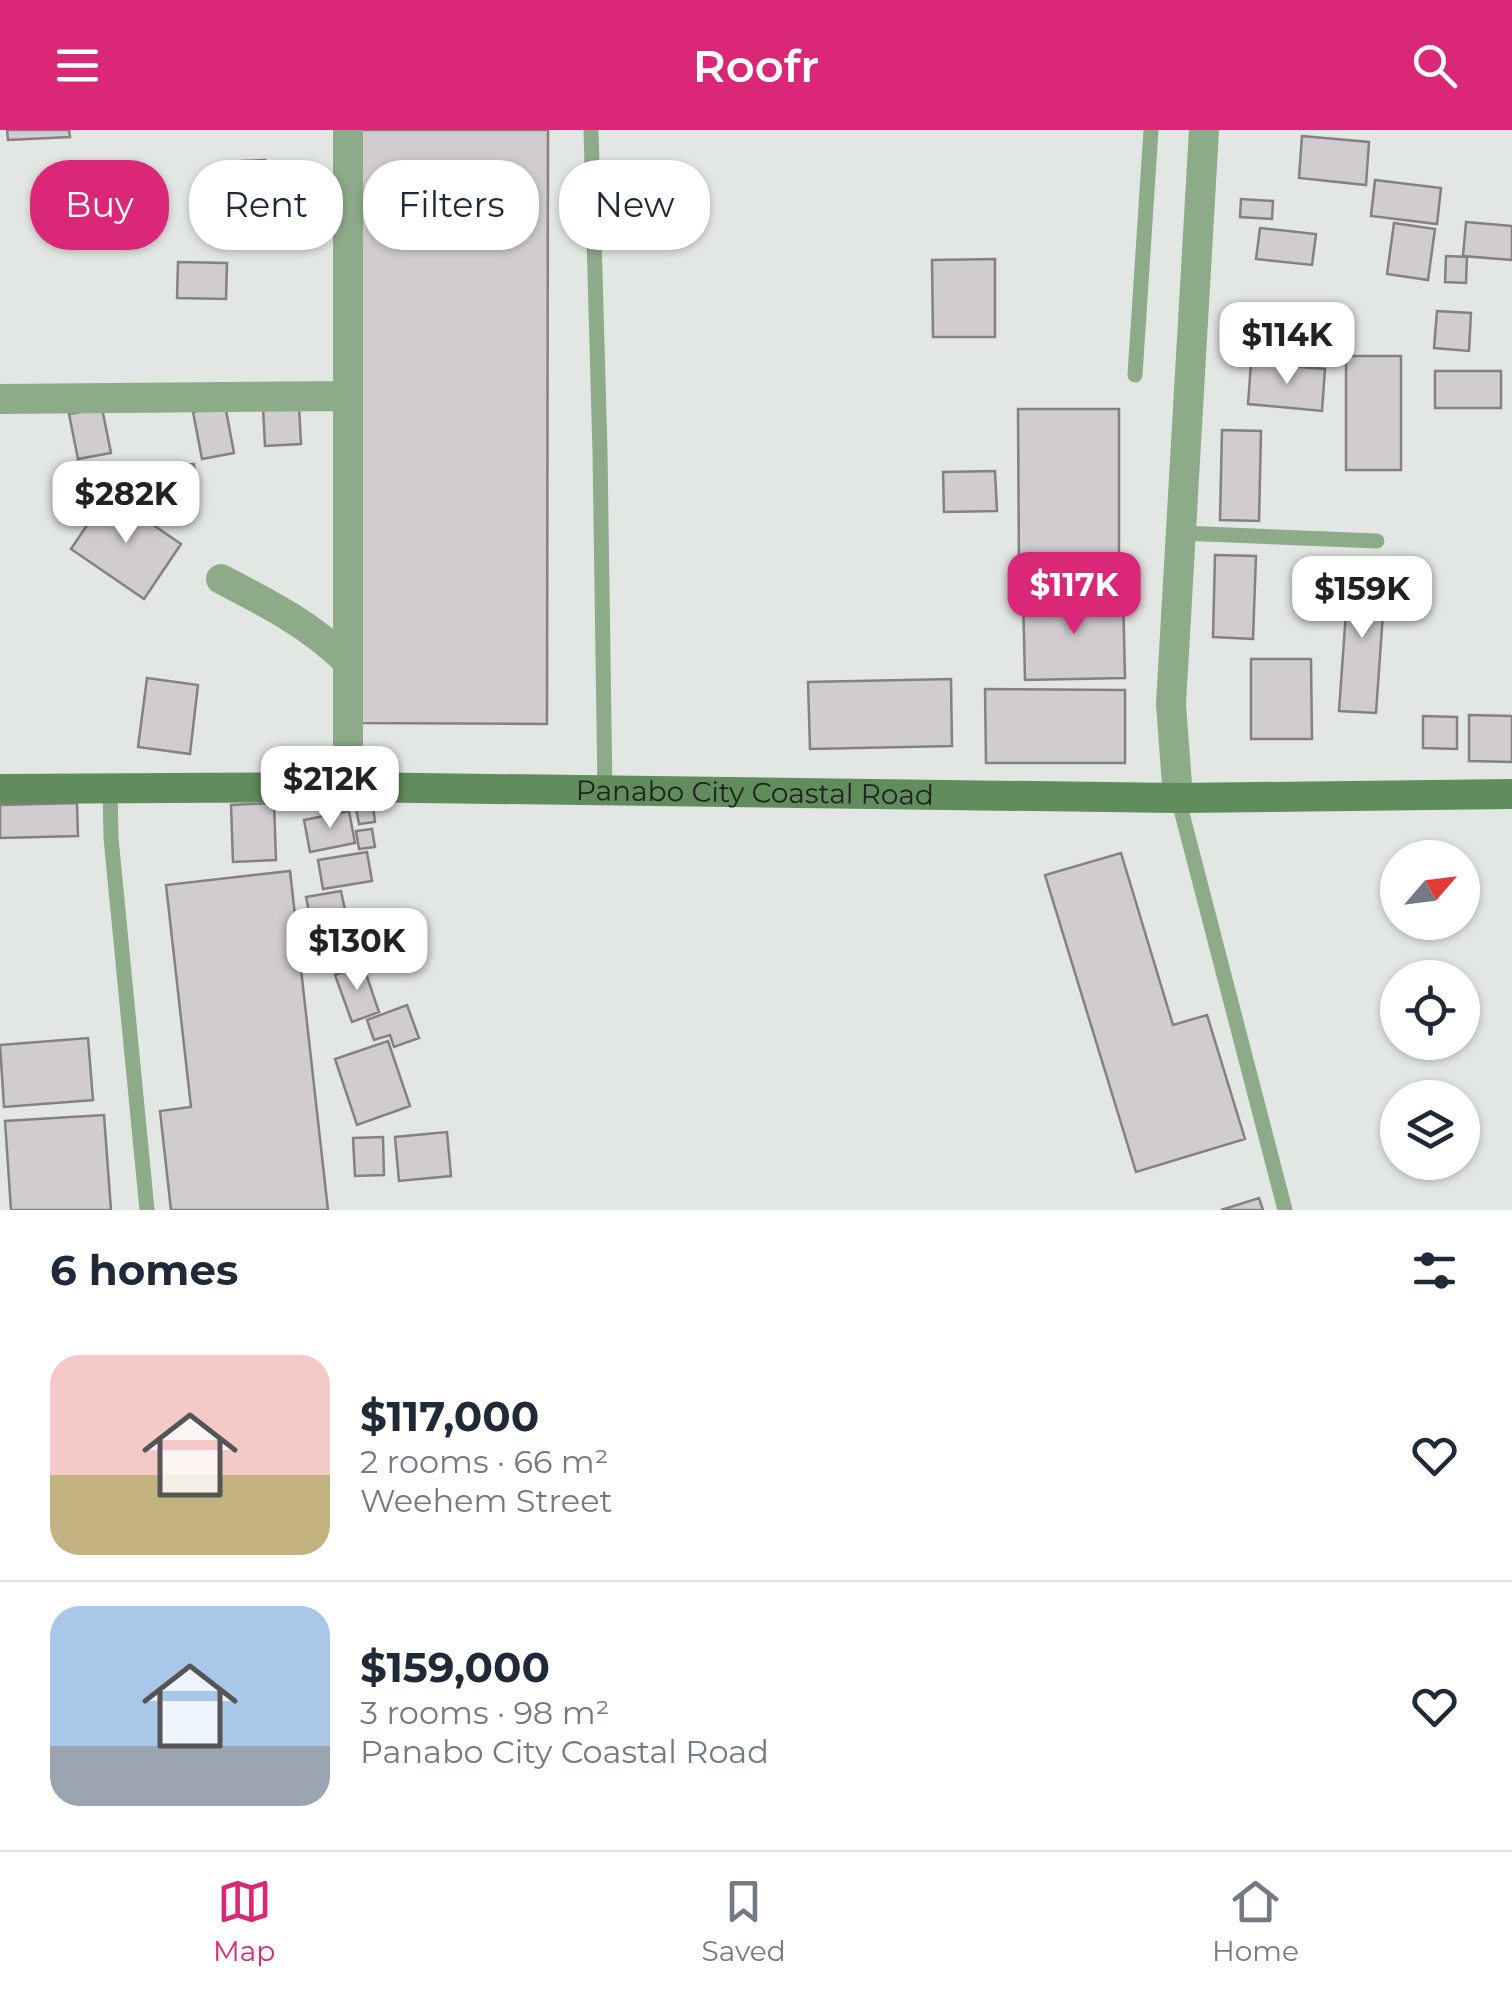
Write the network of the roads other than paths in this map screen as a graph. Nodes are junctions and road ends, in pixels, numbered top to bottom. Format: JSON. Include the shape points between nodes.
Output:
{"nodes":[{"id":1,"x":348,"y":130,"type":"edge"},
{"id":2,"x":590,"y":130,"type":"edge"},
{"id":3,"x":1151,"y":130,"type":"edge"},
{"id":4,"x":1204,"y":130,"type":"edge"},
{"id":5,"x":1135,"y":375,"type":"dead end"},
{"id":6,"x":348,"y":396,"type":"junction"},
{"id":7,"x":0,"y":399,"type":"edge"},
{"id":8,"x":1181,"y":533,"type":"junction"},
{"id":9,"x":1377,"y":541,"type":"dead end"},
{"id":10,"x":221,"y":579,"type":"dead end"},
{"id":11,"x":347,"y":661,"type":"junction"},
{"id":12,"x":110,"y":786,"type":"junction"},
{"id":13,"x":348,"y":787,"type":"junction"},
{"id":14,"x":0,"y":790,"type":"edge"},
{"id":15,"x":606,"y":792,"type":"junction"},
{"id":16,"x":1512,"y":794,"type":"edge"},
{"id":17,"x":1178,"y":798,"type":"junction"},
{"id":18,"x":147,"y":1210,"type":"edge"},
{"id":19,"x":1285,"y":1210,"type":"edge"}],
"edges":[{"from":1,"to":6,"type":"street"},
{"from":2,"to":15,"type":"lane"},
{"from":3,"to":5,"type":"lane"},
{"from":4,"to":8,"type":"street"},
{"from":6,"to":7,"type":"street"},
{"from":6,"to":11,"type":"street"},
{"from":8,"to":9,"type":"lane"},
{"from":8,"to":17,"type":"street","via":[[1171,704]]},
{"from":10,"to":11,"type":"street","via":[[294,617]]},
{"from":11,"to":13,"type":"street"},
{"from":12,"to":13,"type":"main road","name":"Panabo City Coastal Road"},
{"from":12,"to":14,"type":"main road","name":"Panabo City Coastal Road"},
{"from":12,"to":18,"type":"lane"},
{"from":13,"to":15,"type":"main road","name":"Panabo City Coastal Road"},
{"from":15,"to":17,"type":"main road","name":"Panabo City Coastal Road"},
{"from":16,"to":17,"type":"main road","name":"Panabo City Coastal Road"},
{"from":17,"to":19,"type":"lane"}]}
